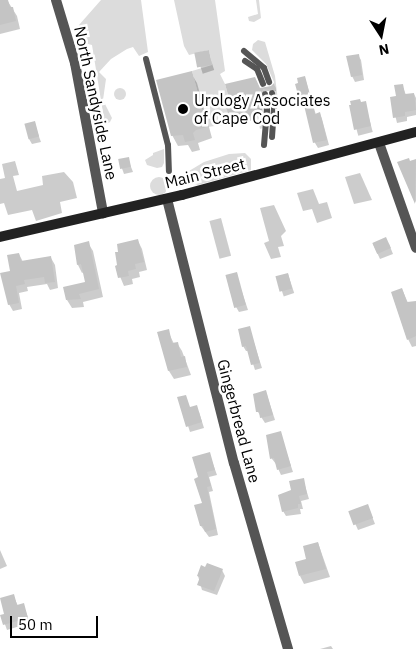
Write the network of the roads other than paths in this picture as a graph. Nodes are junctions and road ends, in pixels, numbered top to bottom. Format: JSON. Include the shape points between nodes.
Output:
{"nodes":[{"id":1,"x":56,"y":0,"type":"edge"},
{"id":2,"x":244,"y":51,"type":"dead end"},
{"id":3,"x":146,"y":59,"type":"dead end"},
{"id":4,"x":245,"y":61,"type":"dead end"},
{"id":5,"x":416,"y":132,"type":"edge"},
{"id":6,"x":272,"y":137,"type":"dead end"},
{"id":7,"x":379,"y":143,"type":"junction"},
{"id":8,"x":264,"y":145,"type":"dead end"},
{"id":9,"x":169,"y":171,"type":"dead end"},
{"id":10,"x":167,"y":199,"type":"junction"},
{"id":11,"x":103,"y":213,"type":"junction"},
{"id":12,"x":0,"y":237,"type":"edge"},
{"id":13,"x":416,"y":248,"type":"edge"},
{"id":14,"x":288,"y":649,"type":"edge"}],
"edges":[{"from":1,"to":11,"type":"street","name":"North Sandyside Lane","via":[[75,63]]},
{"from":2,"to":4,"type":"lane","via":[[264,68],[266,83],[258,69]]},
{"from":3,"to":9,"type":"lane","via":[[168,146]]},
{"from":5,"to":7,"type":"main road","name":"Main Street"},
{"from":6,"to":8,"type":"lane","via":[[274,110],[268,94]]},
{"from":7,"to":10,"type":"main road","name":"Main Street"},
{"from":7,"to":13,"type":"street"},
{"from":10,"to":11,"type":"main road","name":"Main Street"},
{"from":10,"to":14,"type":"street","name":"Gingerbread Lane","via":[[229,444]]},
{"from":11,"to":12,"type":"main road","name":"Main Street"}]}
